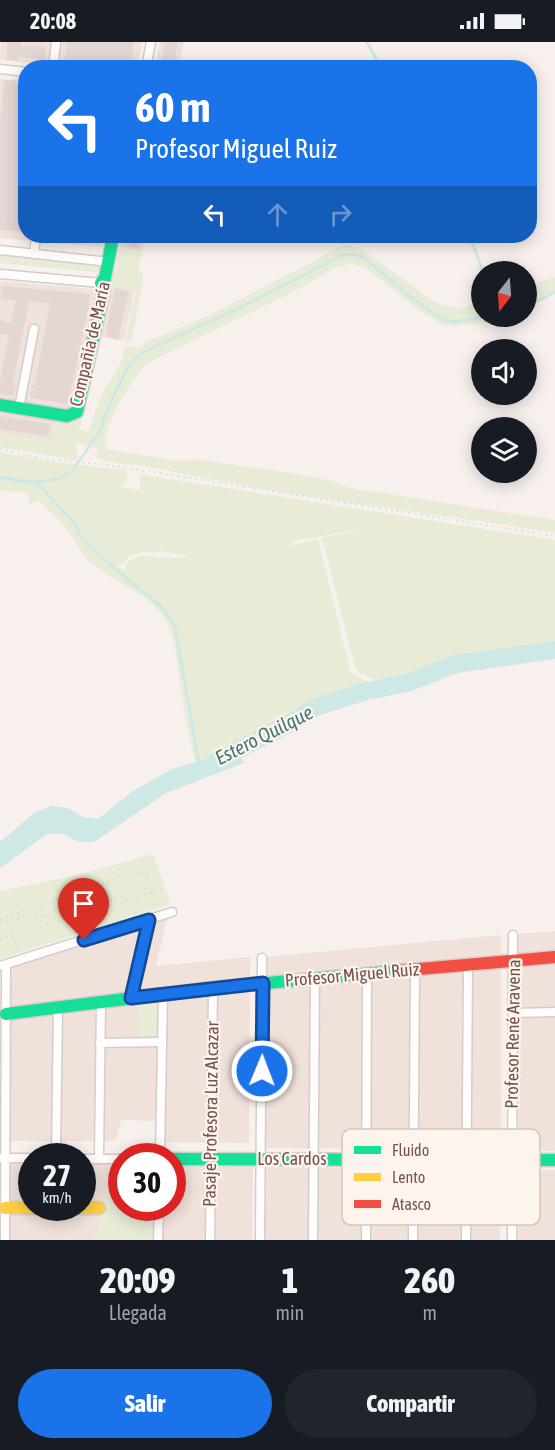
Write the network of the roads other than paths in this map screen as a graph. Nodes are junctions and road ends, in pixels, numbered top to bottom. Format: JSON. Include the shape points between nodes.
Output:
{"nodes":[{"id":1,"x":56,"y":42,"type":"edge"},
{"id":2,"x":151,"y":42,"type":"edge"},
{"id":3,"x":54,"y":60,"type":"edge"},
{"id":4,"x":148,"y":60,"type":"edge"},
{"id":5,"x":0,"y":69,"type":"edge"},
{"id":6,"x":18,"y":71,"type":"edge"},
{"id":7,"x":35,"y":243,"type":"edge"},
{"id":8,"x":112,"y":243,"type":"edge"},
{"id":9,"x":0,"y":250,"type":"edge"},
{"id":10,"x":34,"y":254,"type":"junction"},
{"id":11,"x":109,"y":262,"type":"junction"},
{"id":12,"x":0,"y":274,"type":"edge"},
{"id":13,"x":101,"y":283,"type":"junction"},
{"id":14,"x":34,"y":329,"type":"dead end"},
{"id":15,"x":0,"y":405,"type":"edge"},
{"id":16,"x":19,"y":408,"type":"junction"},
{"id":17,"x":172,"y":912,"type":"dead end"},
{"id":18,"x":149,"y":920,"type":"junction"},
{"id":19,"x":513,"y":935,"type":"dead end"},
{"id":20,"x":555,"y":957,"type":"edge"},
{"id":21,"x":262,"y":958,"type":"dead end"},
{"id":22,"x":514,"y":961,"type":"junction"},
{"id":23,"x":3,"y":965,"type":"edge"},
{"id":24,"x":468,"y":965,"type":"junction"},
{"id":25,"x":415,"y":969,"type":"junction"},
{"id":26,"x":367,"y":974,"type":"junction"},
{"id":27,"x":315,"y":978,"type":"junction"},
{"id":28,"x":263,"y":983,"type":"junction"},
{"id":29,"x":213,"y":988,"type":"junction"},
{"id":30,"x":163,"y":994,"type":"junction"},
{"id":31,"x":131,"y":998,"type":"junction"},
{"id":32,"x":101,"y":1002,"type":"junction"},
{"id":33,"x":58,"y":1007,"type":"junction"},
{"id":34,"x":555,"y":1012,"type":"edge"},
{"id":35,"x":513,"y":1013,"type":"junction"},
{"id":36,"x":6,"y":1014,"type":"junction"},
{"id":37,"x":162,"y":1042,"type":"junction"},
{"id":38,"x":100,"y":1043,"type":"junction"},
{"id":39,"x":3,"y":1102,"type":"edge"},
{"id":40,"x":366,"y":1129,"type":"edge"},
{"id":41,"x":413,"y":1129,"type":"edge"},
{"id":42,"x":466,"y":1129,"type":"edge"},
{"id":43,"x":512,"y":1129,"type":"edge"},
{"id":44,"x":56,"y":1143,"type":"edge"},
{"id":45,"x":160,"y":1143,"type":"edge"},
{"id":46,"x":3,"y":1158,"type":"edge"},
{"id":47,"x":99,"y":1159,"type":"joint"},
{"id":48,"x":108,"y":1159,"type":"edge"},
{"id":49,"x":186,"y":1159,"type":"edge"},
{"id":50,"x":211,"y":1159,"type":"junction"},
{"id":51,"x":261,"y":1159,"type":"junction"},
{"id":52,"x":313,"y":1159,"type":"junction"},
{"id":53,"x":342,"y":1160,"type":"edge"},
{"id":54,"x":5,"y":1208,"type":"junction"},
{"id":55,"x":99,"y":1208,"type":"dead end"},
{"id":56,"x":159,"y":1221,"type":"edge"},
{"id":57,"x":5,"y":1240,"type":"edge"},
{"id":58,"x":158,"y":1240,"type":"edge"},
{"id":59,"x":210,"y":1240,"type":"edge"},
{"id":60,"x":260,"y":1240,"type":"edge"},
{"id":61,"x":313,"y":1240,"type":"edge"}],
"edges":[{"from":1,"to":3,"type":"street"},
{"from":2,"to":4,"type":"street"},
{"from":5,"to":6,"type":"street"},
{"from":7,"to":10,"type":"street"},
{"from":8,"to":11,"type":"street","name":"Compañía de María"},
{"from":9,"to":10,"type":"street"},
{"from":10,"to":11,"type":"street"},
{"from":11,"to":13,"type":"street","name":"Compañía de María"},
{"from":12,"to":13,"type":"street"},
{"from":13,"to":16,"type":"street","name":"Compañía de María","via":[[104,290],[77,412],[67,416]]},
{"from":14,"to":16,"type":"street"},
{"from":15,"to":16,"type":"street","name":"Compañía de María"},
{"from":17,"to":18,"type":"street"},
{"from":18,"to":23,"type":"street"},
{"from":18,"to":31,"type":"street"},
{"from":19,"to":22,"type":"street","name":"Profesor René Aravena"},
{"from":20,"to":22,"type":"street","name":"Profesor Miguel Ruiz"},
{"from":21,"to":28,"type":"street"},
{"from":22,"to":24,"type":"street","name":"Profesor Miguel Ruiz"},
{"from":22,"to":35,"type":"street","name":"Profesor René Aravena"},
{"from":23,"to":36,"type":"street"},
{"from":24,"to":25,"type":"street","name":"Profesor Miguel Ruiz"},
{"from":24,"to":42,"type":"street"},
{"from":25,"to":26,"type":"street","name":"Profesor Miguel Ruiz"},
{"from":25,"to":41,"type":"street"},
{"from":26,"to":27,"type":"street","name":"Profesor Miguel Ruiz"},
{"from":26,"to":40,"type":"street"},
{"from":27,"to":28,"type":"street","name":"Profesor Miguel Ruiz"},
{"from":27,"to":52,"type":"street"},
{"from":28,"to":29,"type":"street","name":"Profesor Miguel Ruiz"},
{"from":28,"to":51,"type":"street"},
{"from":29,"to":30,"type":"street","name":"Profesor Miguel Ruiz"},
{"from":29,"to":50,"type":"street","name":"Pasaje Profesora Luz Alcazar"},
{"from":30,"to":31,"type":"street","name":"Profesor Miguel Ruiz"},
{"from":30,"to":37,"type":"street"},
{"from":31,"to":32,"type":"street","name":"Profesor Miguel Ruiz"},
{"from":32,"to":33,"type":"street","name":"Profesor Miguel Ruiz"},
{"from":32,"to":38,"type":"street"},
{"from":33,"to":36,"type":"street","name":"Profesor Miguel Ruiz"},
{"from":33,"to":44,"type":"street"},
{"from":34,"to":35,"type":"street"},
{"from":35,"to":43,"type":"street","name":"Profesor René Aravena"},
{"from":36,"to":39,"type":"street"},
{"from":37,"to":38,"type":"street"},
{"from":37,"to":45,"type":"street"},
{"from":38,"to":47,"type":"street"},
{"from":39,"to":46,"type":"street"},
{"from":46,"to":54,"type":"street"},
{"from":47,"to":48,"type":"street"},
{"from":49,"to":50,"type":"street","name":"Los Cardos"},
{"from":50,"to":51,"type":"street","name":"Los Cardos"},
{"from":50,"to":59,"type":"street","name":"Pasaje Profesora Luz Alcazar"},
{"from":51,"to":52,"type":"street","name":"Los Cardos"},
{"from":51,"to":60,"type":"street"},
{"from":52,"to":53,"type":"street","name":"Los Cardos"},
{"from":52,"to":61,"type":"street"},
{"from":54,"to":55,"type":"street"},
{"from":54,"to":57,"type":"street"},
{"from":56,"to":58,"type":"street"}]}
